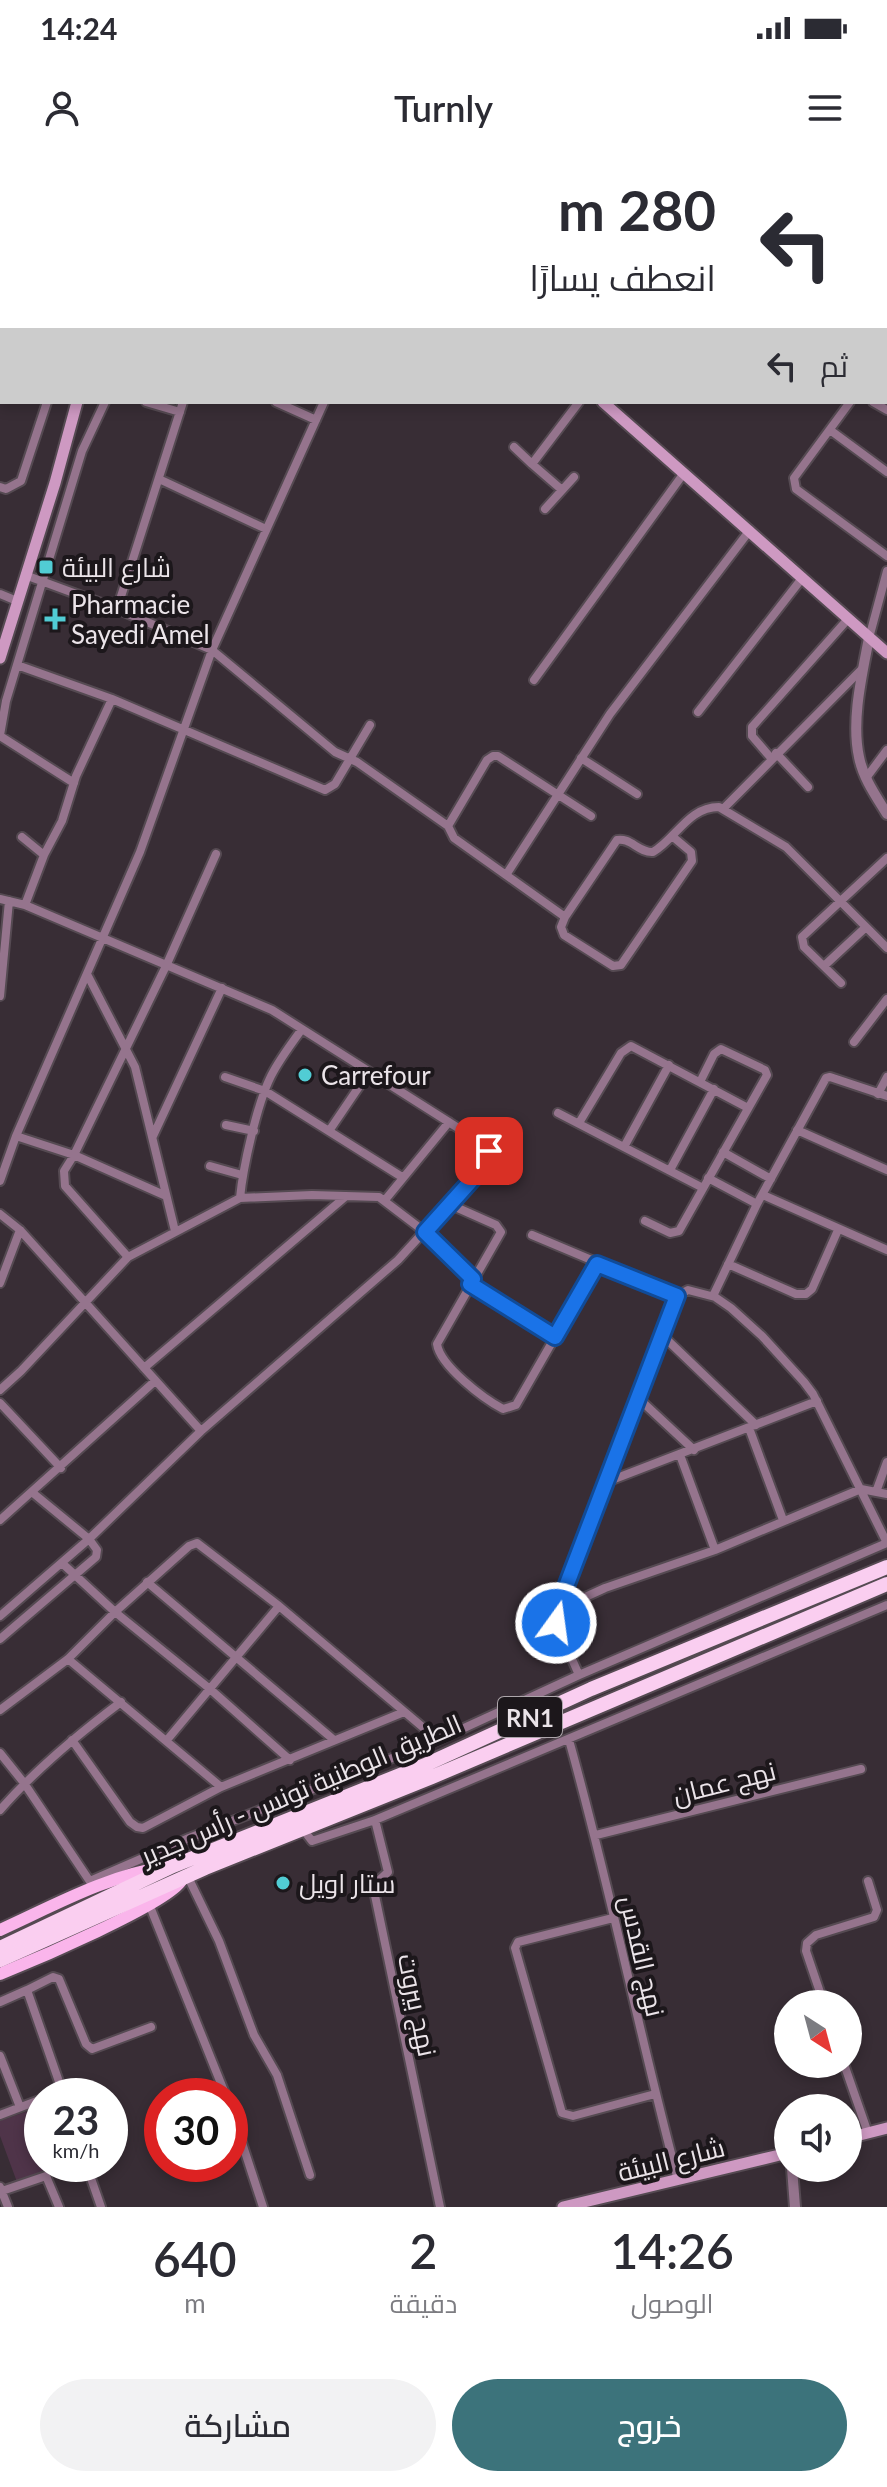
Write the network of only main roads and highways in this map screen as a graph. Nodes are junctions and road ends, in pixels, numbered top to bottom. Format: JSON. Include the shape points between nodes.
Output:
{"nodes":[{"id":1,"x":76,"y":404,"type":"edge"},
{"id":2,"x":605,"y":404,"type":"edge"},
{"id":3,"x":1,"y":653,"type":"edge"},
{"id":4,"x":887,"y":653,"type":"edge"},
{"id":5,"x":887,"y":1567,"type":"edge"},
{"id":6,"x":887,"y":1584,"type":"edge"},
{"id":7,"x":173,"y":1866,"type":"junction"},
{"id":8,"x":184,"y":1879,"type":"junction"},
{"id":9,"x":80,"y":1916,"type":"junction"},
{"id":10,"x":0,"y":1930,"type":"edge"},
{"id":11,"x":0,"y":1948,"type":"edge"},
{"id":12,"x":0,"y":1960,"type":"edge"},
{"id":13,"x":0,"y":1974,"type":"edge"},
{"id":14,"x":887,"y":2128,"type":"edge"},
{"id":15,"x":862,"y":2134,"type":"edge"},
{"id":16,"x":774,"y":2156,"type":"edge"},
{"id":17,"x":563,"y":2207,"type":"edge"}],
"edges":[{"from":1,"to":3,"type":"main road"},
{"from":2,"to":4,"type":"main road"},
{"from":5,"to":7,"type":"highway","name":"الطريق الوطنية تونس - رأس جدير","number":"RN1","via":[[591,1689],[425,1765]]},
{"from":6,"to":8,"type":"highway","name":"الطريق الوطنية تونس - رأس جدير","number":"RN1"},
{"from":7,"to":9,"type":"highway","name":"الطريق الوطنية تونس - رأس جدير","number":"RN1"},
{"from":7,"to":10,"type":"main road","via":[[92,1884]]},
{"from":8,"to":9,"type":"highway","name":"الطريق الوطنية تونس - رأس جدير","number":"RN1"},
{"from":8,"to":13,"type":"main road","via":[[165,1897]]},
{"from":9,"to":11,"type":"highway","name":"الطريق الوطنية تونس - رأس جدير","number":"RN1"},
{"from":9,"to":12,"type":"highway","name":"الطريق الوطنية تونس - رأس جدير","number":"RN1"},
{"from":14,"to":15,"type":"main road"},
{"from":16,"to":17,"type":"main road","name":"شارع البيئة"}]}
